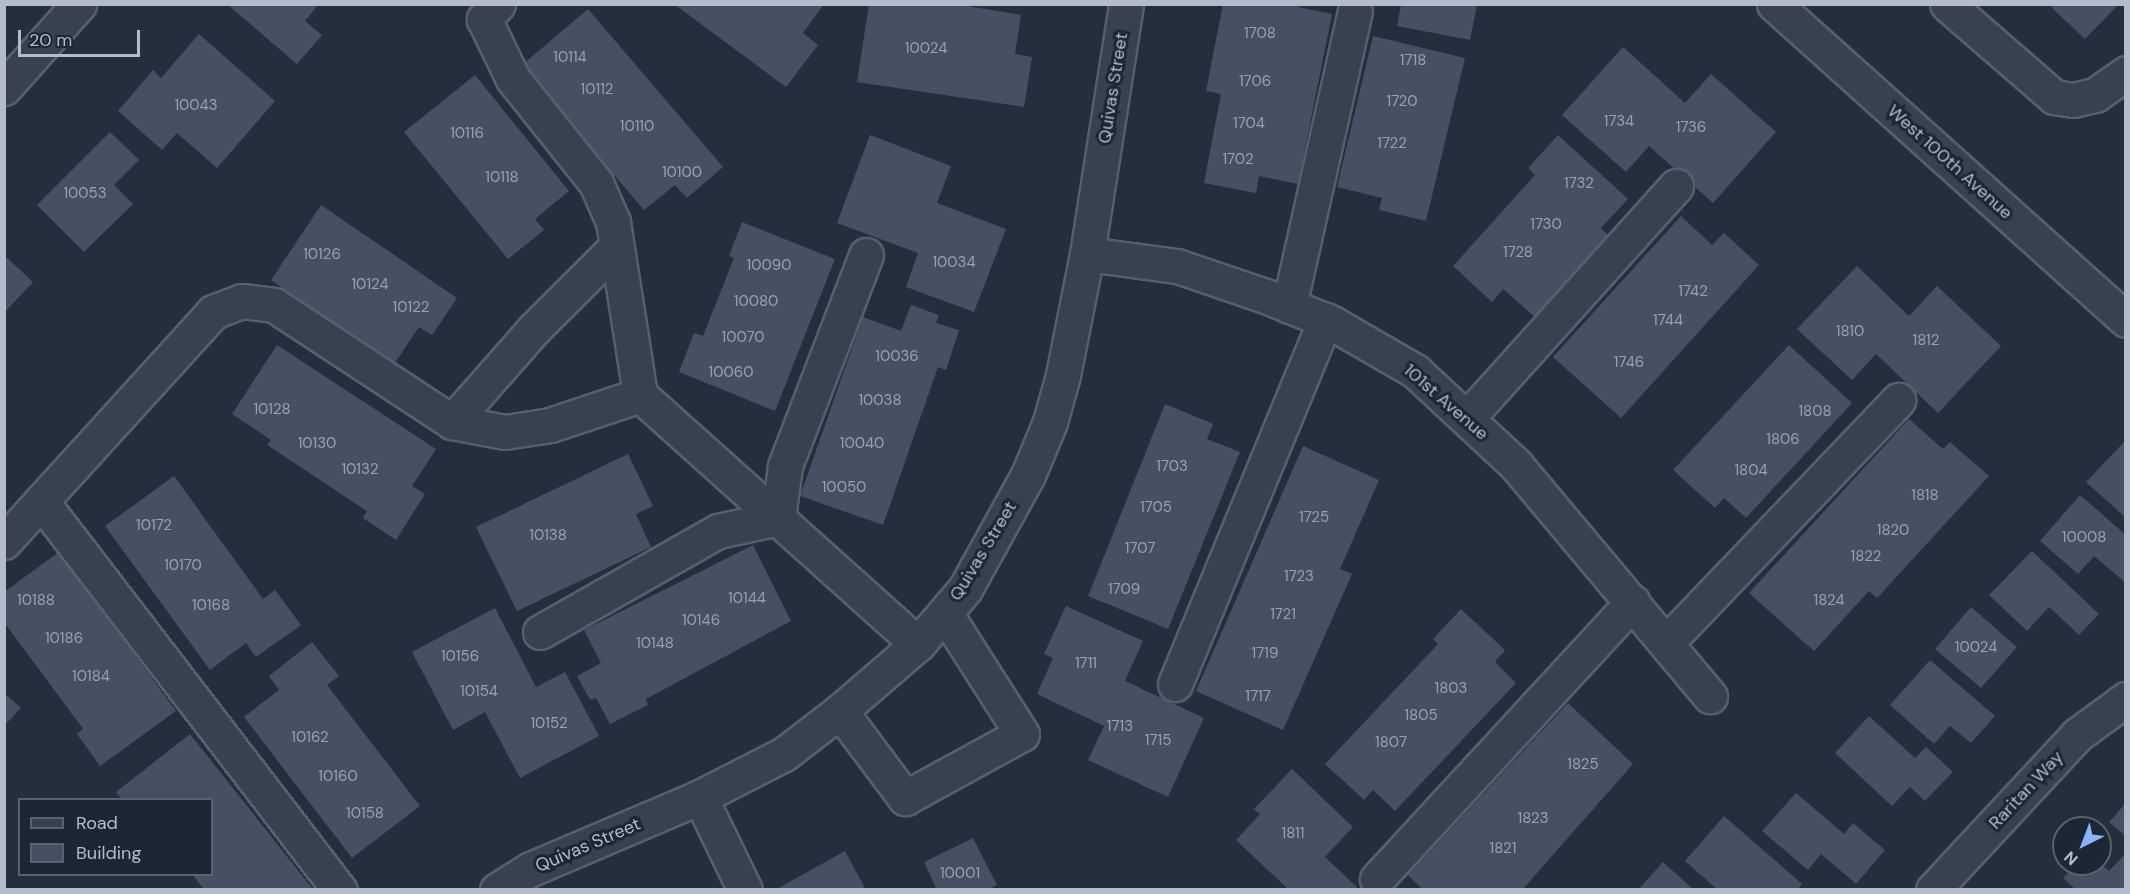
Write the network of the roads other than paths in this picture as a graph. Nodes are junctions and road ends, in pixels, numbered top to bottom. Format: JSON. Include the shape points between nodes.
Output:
{"nodes":[{"id":1,"x":80,"y":4,"type":"edge"},
{"id":2,"x":498,"y":4,"type":"edge"},
{"id":3,"x":1125,"y":4,"type":"edge"},
{"id":4,"x":1773,"y":4,"type":"edge"},
{"id":5,"x":1947,"y":4,"type":"edge"},
{"id":6,"x":1355,"y":11,"type":"dead end"},
{"id":7,"x":2126,"y":73,"type":"edge"},
{"id":8,"x":4,"y":88,"type":"edge"},
{"id":9,"x":1676,"y":186,"type":"dead end"},
{"id":10,"x":616,"y":247,"type":"junction"},
{"id":11,"x":1087,"y":254,"type":"junction"},
{"id":12,"x":866,"y":255,"type":"dead end"},
{"id":13,"x":1289,"y":306,"type":"junction"},
{"id":14,"x":1325,"y":320,"type":"junction"},
{"id":15,"x":2126,"y":320,"type":"edge"},
{"id":16,"x":640,"y":395,"type":"junction"},
{"id":17,"x":1898,"y":400,"type":"dead end"},
{"id":18,"x":1468,"y":417,"type":"junction"},
{"id":19,"x":452,"y":422,"type":"junction"},
{"id":20,"x":41,"y":501,"type":"junction"},
{"id":21,"x":778,"y":518,"type":"junction"},
{"id":22,"x":4,"y":542,"type":"edge"},
{"id":23,"x":1633,"y":603,"type":"junction"},
{"id":24,"x":945,"y":613,"type":"junction"},
{"id":25,"x":540,"y":632,"type":"dead end"},
{"id":26,"x":1667,"y":642,"type":"junction"},
{"id":27,"x":918,"y":644,"type":"junction"},
{"id":28,"x":1175,"y":684,"type":"dead end"},
{"id":29,"x":1710,"y":696,"type":"dead end"},
{"id":30,"x":2126,"y":699,"type":"edge"},
{"id":31,"x":840,"y":711,"type":"junction"},
{"id":32,"x":700,"y":797,"type":"junction"},
{"id":33,"x":1377,"y":879,"type":"dead end"},
{"id":34,"x":340,"y":890,"type":"edge"},
{"id":35,"x":497,"y":890,"type":"edge"},
{"id":36,"x":745,"y":890,"type":"edge"},
{"id":37,"x":1933,"y":890,"type":"edge"}],
"edges":[{"from":1,"to":8,"type":"street"},
{"from":2,"to":10,"type":"street","via":[[484,19],[496,46],[513,78],[596,183],[613,222]]},
{"from":3,"to":11,"type":"street","name":"Quivas Street"},
{"from":4,"to":15,"type":"street","name":"West 100th Avenue"},
{"from":5,"to":7,"type":"street","via":[[2054,97],[2073,100],[2095,95]]},
{"from":6,"to":13,"type":"street"},
{"from":9,"to":18,"type":"street"},
{"from":10,"to":16,"type":"street"},
{"from":10,"to":19,"type":"street","via":[[534,328]]},
{"from":11,"to":13,"type":"street","name":"101st Avenue","via":[[1177,266]]},
{"from":11,"to":24,"type":"street","name":"Quivas Street","via":[[1050,422],[1028,475],[988,549]]},
{"from":12,"to":21,"type":"street","via":[[785,466]]},
{"from":13,"to":14,"type":"street","name":"101st Avenue"},
{"from":14,"to":18,"type":"street","name":"101st Avenue","via":[[1415,372]]},
{"from":14,"to":28,"type":"street"},
{"from":16,"to":19,"type":"street","via":[[550,425],[506,432]]},
{"from":16,"to":21,"type":"street"},
{"from":17,"to":26,"type":"street"},
{"from":18,"to":23,"type":"street","name":"101st Avenue","via":[[1516,465]]},
{"from":19,"to":20,"type":"street","via":[[274,305],[242,301],[213,312]]},
{"from":20,"to":22,"type":"street"},
{"from":20,"to":34,"type":"street"},
{"from":21,"to":25,"type":"street","via":[[718,531]]},
{"from":21,"to":27,"type":"street"},
{"from":23,"to":26,"type":"street","name":"101st Avenue"},
{"from":23,"to":33,"type":"street"},
{"from":24,"to":27,"type":"street","name":"Quivas Street"},
{"from":24,"to":31,"type":"street","via":[[1022,734],[905,798]]},
{"from":26,"to":29,"type":"street","name":"101st Avenue"},
{"from":27,"to":31,"type":"street","name":"Quivas Street"},
{"from":30,"to":37,"type":"street","name":"Raritan Way","via":[[2077,735]]},
{"from":31,"to":32,"type":"street","name":"Quivas Street","via":[[784,754]]},
{"from":32,"to":35,"type":"street","name":"Quivas Street","via":[[531,869]]},
{"from":32,"to":36,"type":"street"}]}
